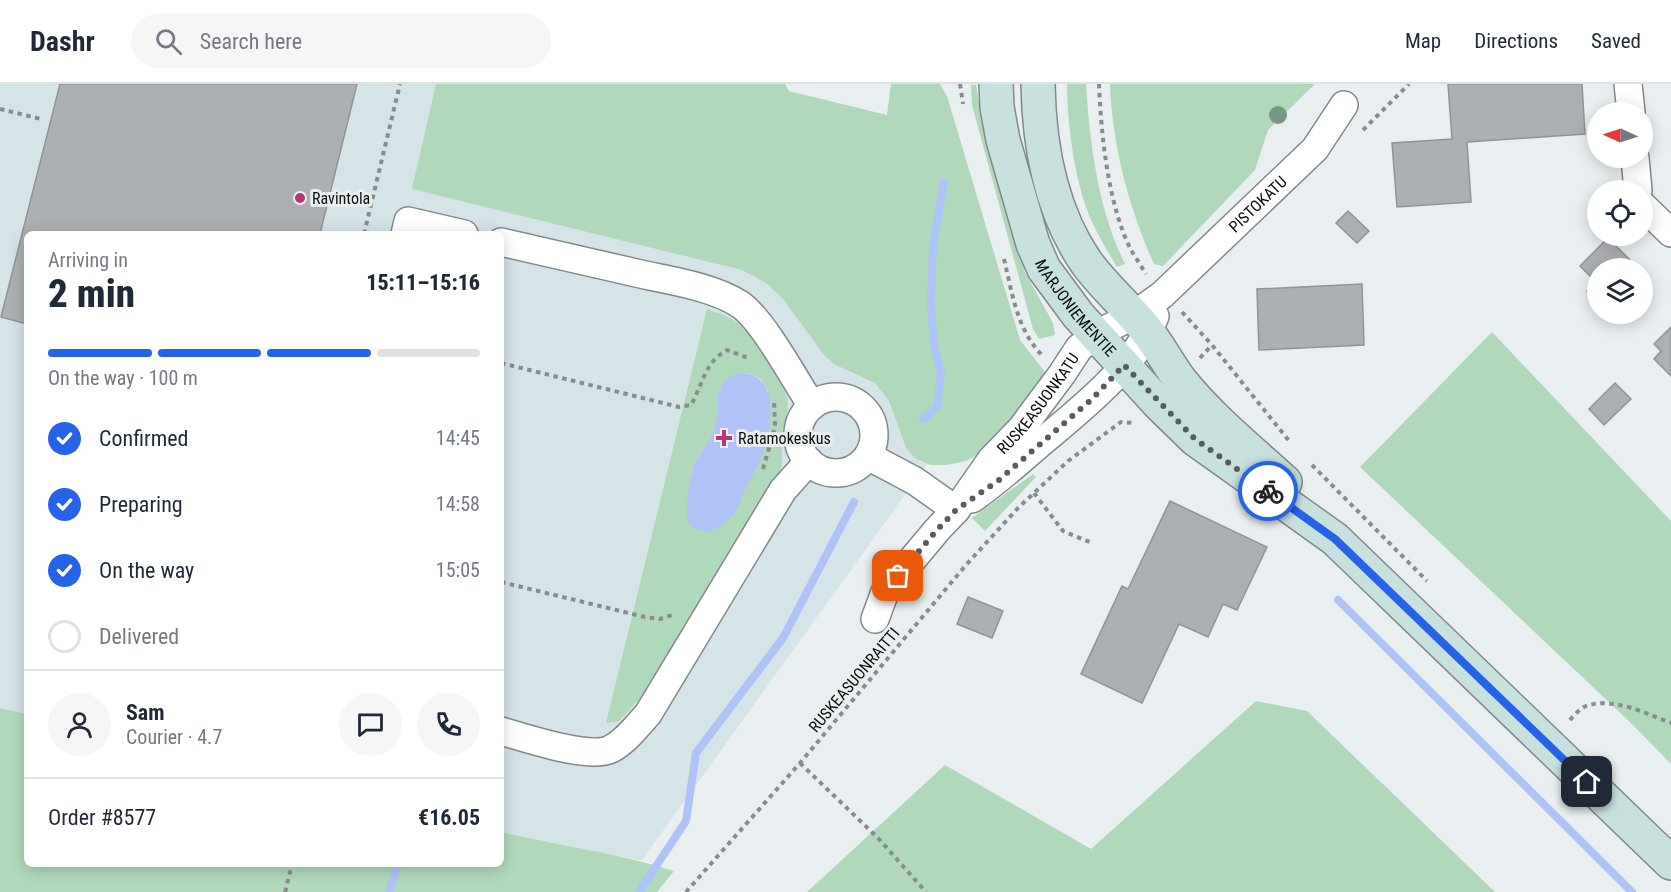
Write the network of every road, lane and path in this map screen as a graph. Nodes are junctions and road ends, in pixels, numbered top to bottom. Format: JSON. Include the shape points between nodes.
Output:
{"nodes":[{"id":1,"x":400,"y":84,"type":"edge"},
{"id":2,"x":996,"y":84,"type":"edge"},
{"id":3,"x":1038,"y":84,"type":"edge"},
{"id":4,"x":1099,"y":84,"type":"edge"},
{"id":5,"x":1628,"y":84,"type":"edge"},
{"id":6,"x":1630,"y":102,"type":"edge"},
{"id":7,"x":1344,"y":105,"type":"dead end"},
{"id":8,"x":0,"y":109,"type":"edge"},
{"id":9,"x":41,"y":119,"type":"dead end"},
{"id":10,"x":1653,"y":216,"type":"edge"},
{"id":11,"x":365,"y":231,"type":"edge"},
{"id":12,"x":406,"y":231,"type":"edge"},
{"id":13,"x":452,"y":231,"type":"edge"},
{"id":14,"x":1671,"y":233,"type":"edge"},
{"id":15,"x":504,"y":243,"type":"edge"},
{"id":16,"x":1163,"y":293,"type":"junction"},
{"id":17,"x":1142,"y":324,"type":"junction"},
{"id":18,"x":1095,"y":335,"type":"junction"},
{"id":19,"x":504,"y":364,"type":"edge"},
{"id":20,"x":1124,"y":365,"type":"junction"},
{"id":21,"x":754,"y":367,"type":"dead end"},
{"id":22,"x":773,"y":395,"type":"dead end"},
{"id":23,"x":812,"y":406,"type":"junction"},
{"id":24,"x":1141,"y":423,"type":"dead end"},
{"id":25,"x":1295,"y":448,"type":"dead end"},
{"id":26,"x":868,"y":456,"type":"junction"},
{"id":27,"x":1304,"y":457,"type":"dead end"},
{"id":28,"x":809,"y":461,"type":"junction"},
{"id":29,"x":758,"y":479,"type":"dead end"},
{"id":30,"x":1034,"y":493,"type":"junction"},
{"id":31,"x":956,"y":510,"type":"junction"},
{"id":32,"x":1335,"y":539,"type":"junction"},
{"id":33,"x":1092,"y":543,"type":"dead end"},
{"id":34,"x":504,"y":583,"type":"edge"},
{"id":35,"x":1435,"y":589,"type":"dead end"},
{"id":36,"x":679,"y":613,"type":"dead end"},
{"id":37,"x":875,"y":619,"type":"dead end"},
{"id":38,"x":1562,"y":712,"type":"dead end"},
{"id":39,"x":1570,"y":720,"type":"junction"},
{"id":40,"x":1671,"y":723,"type":"edge"},
{"id":41,"x":1578,"y":728,"type":"dead end"},
{"id":42,"x":504,"y":732,"type":"edge"},
{"id":43,"x":800,"y":763,"type":"junction"},
{"id":44,"x":1671,"y":863,"type":"edge"},
{"id":45,"x":291,"y":867,"type":"edge"},
{"id":46,"x":285,"y":892,"type":"edge"},
{"id":47,"x":686,"y":892,"type":"edge"},
{"id":48,"x":926,"y":892,"type":"edge"}],
"edges":[{"from":1,"to":11,"type":"path"},
{"from":2,"to":18,"type":"street","name":"MARJONIEMENTIE","via":[[1003,140],[1033,244],[1058,290]]},
{"from":3,"to":17,"type":"street","name":"MARJONIEMENTIE","via":[[1040,134],[1056,200],[1069,230],[1087,262]]},
{"from":4,"to":16,"type":"path","via":[[1100,117],[1118,217],[1131,250]]},
{"from":5,"to":6,"type":"street"},
{"from":7,"to":16,"type":"street","name":"PISTOKATU","via":[[1315,149]]},
{"from":8,"to":9,"type":"path"},
{"from":10,"to":14,"type":"street"},
{"from":12,"to":13,"type":"street","via":[[408,221]]},
{"from":15,"to":23,"type":"street","via":[[671,281],[741,305],[765,333]]},
{"from":16,"to":17,"type":"street","name":"PISTOKATU"},
{"from":16,"to":25,"type":"path","via":[[1212,345]]},
{"from":17,"to":18,"type":"street","name":"RUSKEASUONKATU"},
{"from":17,"to":20,"type":"street","name":"PISTOKATU"},
{"from":17,"to":32,"type":"street","name":"MARJONIEMENTIE","via":[[1194,395],[1221,425],[1312,507]]},
{"from":18,"to":20,"type":"street","name":"MARJONIEMENTIE"},
{"from":18,"to":31,"type":"street","name":"RUSKEASUONKATU","via":[[1079,348],[1045,398],[991,460]]},
{"from":19,"to":21,"type":"path","via":[[679,407],[691,405],[708,368],[716,356],[727,350],[748,359]]},
{"from":20,"to":31,"type":"street","name":"RUSKEASUONKATU","via":[[1092,399],[999,480]]},
{"from":20,"to":32,"type":"street","name":"MARJONIEMENTIE","via":[[1195,439]]},
{"from":22,"to":29,"type":"path","via":[[772,444]]},
{"from":23,"to":26,"type":"street","via":[[830,398],[842,398],[864,410],[874,432]]},
{"from":23,"to":28,"type":"street","via":[[801,420],[798,432],[799,445]]},
{"from":24,"to":30,"type":"path","name":"RUSKEASUONRAITTI","via":[[1121,422],[1068,461]]},
{"from":26,"to":28,"type":"street","via":[[849,471],[836,473],[824,472]]},
{"from":26,"to":31,"type":"street","via":[[915,481]]},
{"from":27,"to":35,"type":"path"},
{"from":28,"to":42,"type":"street","via":[[783,490],[648,714],[626,740],[609,750],[591,753]]},
{"from":30,"to":33,"type":"path","via":[[1063,531]]},
{"from":30,"to":43,"type":"path","name":"RUSKEASUONRAITTI","via":[[966,565]]},
{"from":31,"to":37,"type":"street","name":"RUSKEASUONKATU","via":[[885,592]]},
{"from":32,"to":44,"type":"street","name":"MARJONIEMENTIE"},
{"from":34,"to":36,"type":"path","via":[[645,617],[660,619]]},
{"from":38,"to":39,"type":"path"},
{"from":39,"to":40,"type":"path","via":[[1582,708],[1594,704],[1625,706]]},
{"from":39,"to":41,"type":"path"},
{"from":43,"to":47,"type":"path","name":"RUSKEASUONRAITTI"},
{"from":43,"to":48,"type":"path","via":[[878,838]]},
{"from":45,"to":46,"type":"path"}]}
